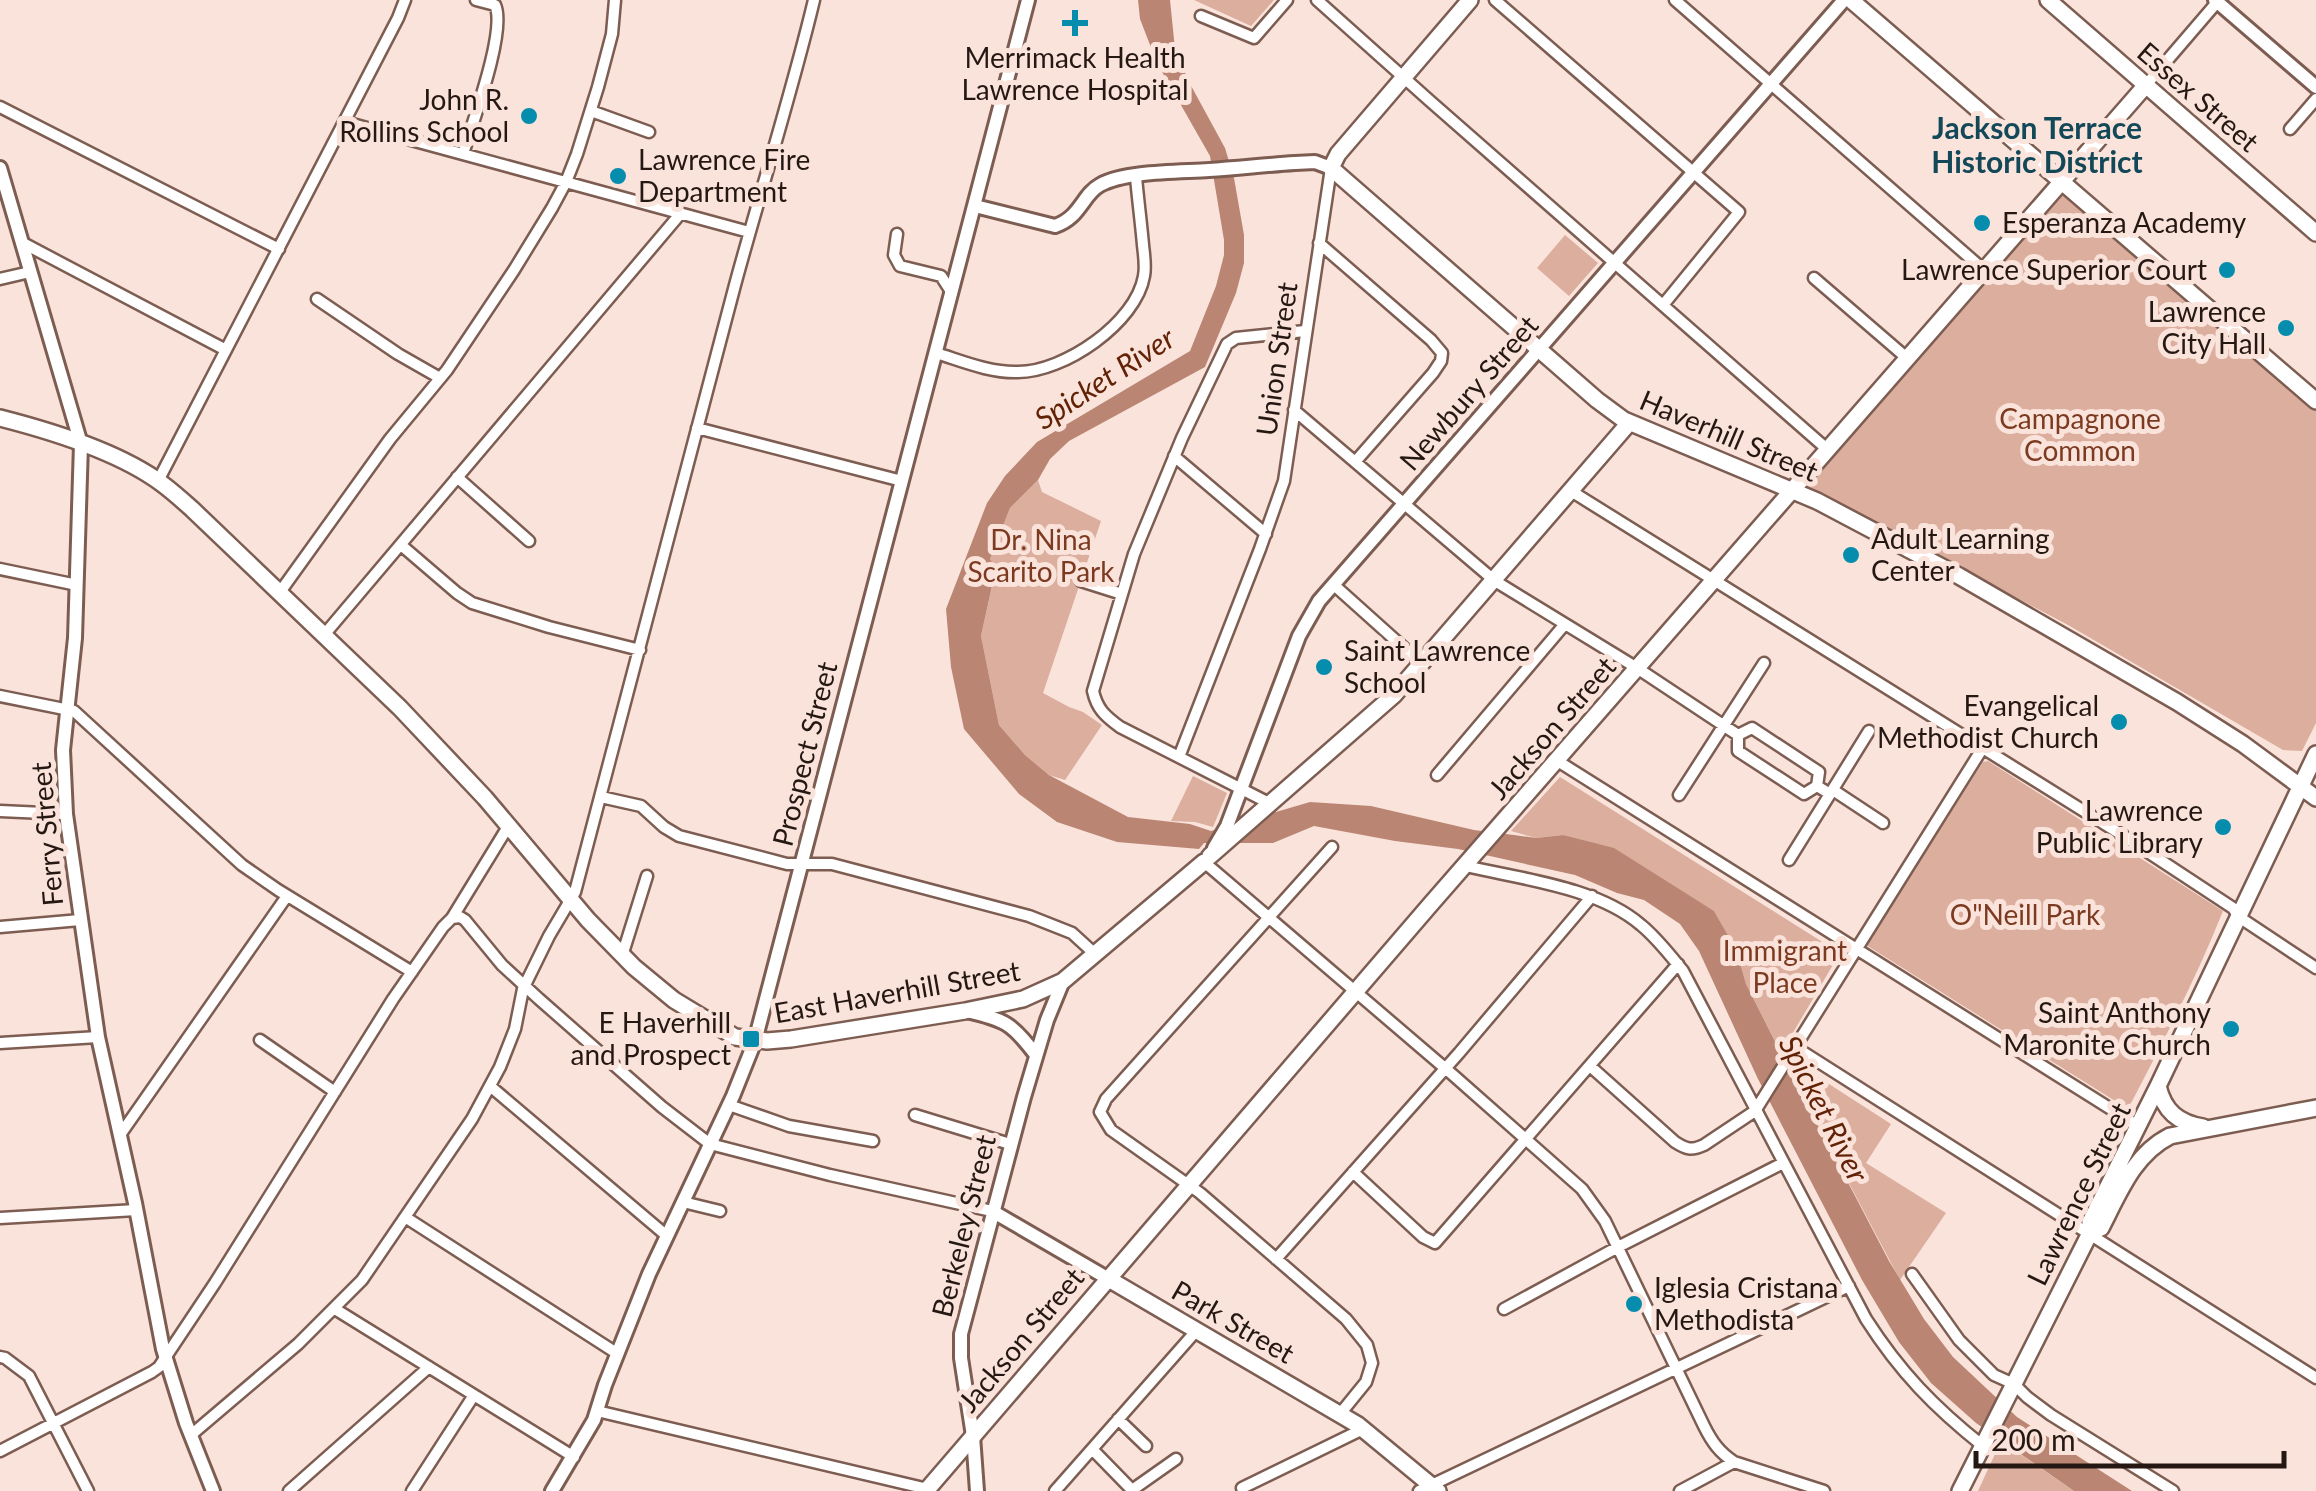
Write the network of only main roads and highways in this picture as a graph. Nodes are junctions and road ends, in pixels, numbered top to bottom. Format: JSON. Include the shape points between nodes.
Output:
{"nodes":[{"id":1,"x":1470,"y":0,"type":"edge"},
{"id":2,"x":1848,"y":0,"type":"edge"},
{"id":3,"x":2048,"y":0,"type":"edge"},
{"id":4,"x":2146,"y":85,"type":"junction"},
{"id":5,"x":1331,"y":168,"type":"joint"},
{"id":6,"x":2062,"y":182,"type":"junction"},
{"id":7,"x":2314,"y":227,"type":"edge"},
{"id":8,"x":2316,"y":401,"type":"edge"},
{"id":9,"x":0,"y":418,"type":"edge"},
{"id":10,"x":1630,"y":423,"type":"junction"},
{"id":11,"x":1792,"y":490,"type":"junction"},
{"id":12,"x":2316,"y":754,"type":"edge"},
{"id":13,"x":2301,"y":787,"type":"junction"},
{"id":14,"x":2316,"y":798,"type":"edge"},
{"id":15,"x":2158,"y":1086,"type":"junction"},
{"id":16,"x":2316,"y":1108,"type":"edge"},
{"id":17,"x":2207,"y":1128,"type":"junction"},
{"id":18,"x":2090,"y":1233,"type":"junction"},
{"id":19,"x":1107,"y":1278,"type":"junction"},
{"id":20,"x":1429,"y":1489,"type":"edge"},
{"id":21,"x":926,"y":1490,"type":"edge"},
{"id":22,"x":1960,"y":1491,"type":"edge"}],
"edges":[{"from":1,"to":5,"type":"main road","name":"Union Street"},
{"from":2,"to":6,"type":"main road"},
{"from":3,"to":4,"type":"main road","name":"Essex Street"},
{"from":4,"to":6,"type":"main road","name":"Jackson Street"},
{"from":4,"to":7,"type":"main road","name":"Essex Street"},
{"from":5,"to":10,"type":"main road","name":"Haverhill Street"},
{"from":6,"to":8,"type":"main road"},
{"from":6,"to":11,"type":"main road","name":"Jackson Street"},
{"from":9,"to":10,"type":"main road","name":"East Haverhill Street","via":[[81,444],[158,481],[192,509],[400,708],[622,956],[701,1017],[755,1041],[964,1010],[1023,998],[1063,981],[1384,706]]},
{"from":10,"to":11,"type":"main road","name":"Haverhill Street"},
{"from":11,"to":13,"type":"main road","name":"Haverhill Street","via":[[2164,694]]},
{"from":11,"to":19,"type":"main road","name":"Jackson Street"},
{"from":12,"to":13,"type":"main road","name":"Lawrence Street"},
{"from":13,"to":14,"type":"main road","name":"Haverhill Street"},
{"from":13,"to":15,"type":"main road","name":"Lawrence Street"},
{"from":15,"to":17,"type":"main road","via":[[2180,1121]]},
{"from":15,"to":18,"type":"main road","name":"Lawrence Street"},
{"from":16,"to":17,"type":"main road"},
{"from":17,"to":18,"type":"main road","via":[[2154,1144],[2134,1166],[2101,1228]]},
{"from":18,"to":22,"type":"main road","name":"Lawrence Street"},
{"from":19,"to":20,"type":"main road","name":"Park Street","via":[[1363,1429]]},
{"from":19,"to":21,"type":"main road","name":"Jackson Street"}]}
